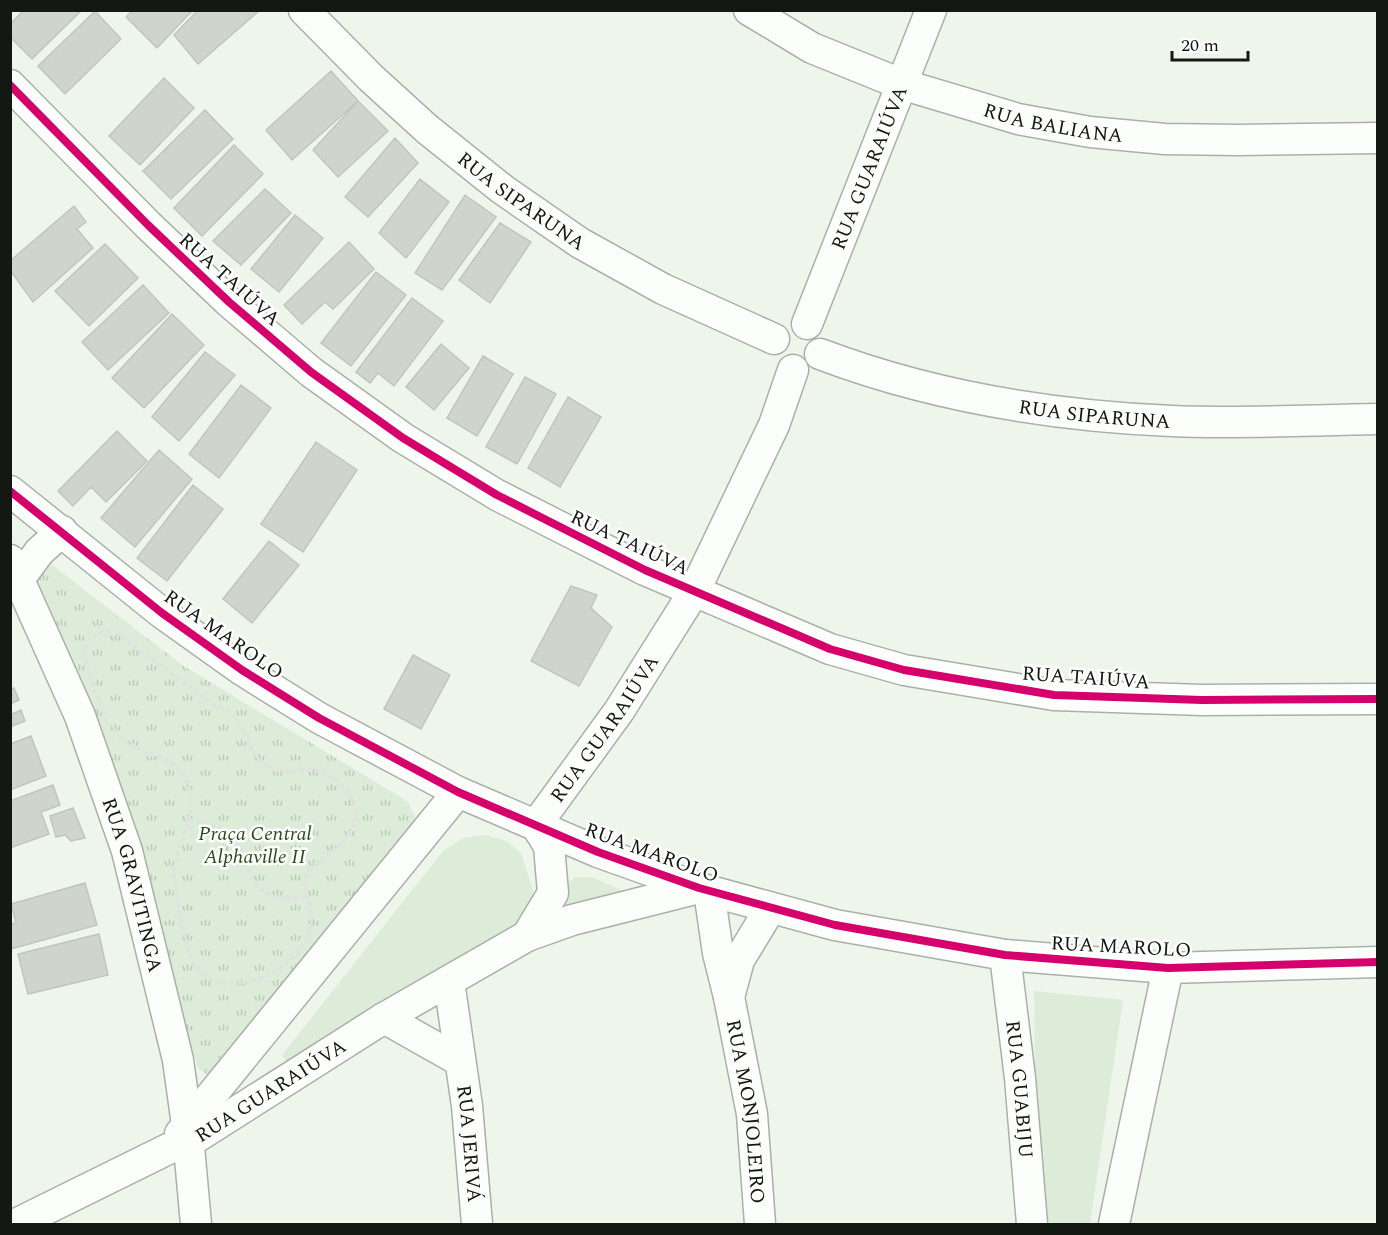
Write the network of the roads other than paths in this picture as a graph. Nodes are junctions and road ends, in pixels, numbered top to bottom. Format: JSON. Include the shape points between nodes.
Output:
{"nodes":[{"id":1,"x":304,"y":10,"type":"edge"},
{"id":2,"x":749,"y":10,"type":"edge"},
{"id":3,"x":931,"y":10,"type":"edge"},
{"id":4,"x":901,"y":84,"type":"junction"},
{"id":5,"x":10,"y":85,"type":"edge"},
{"id":6,"x":1377,"y":138,"type":"edge"},
{"id":7,"x":807,"y":324,"type":"junction"},
{"id":8,"x":774,"y":339,"type":"junction"},
{"id":9,"x":820,"y":354,"type":"junction"},
{"id":10,"x":793,"y":370,"type":"junction"},
{"id":11,"x":1377,"y":419,"type":"edge"},
{"id":12,"x":10,"y":491,"type":"edge"},
{"id":13,"x":62,"y":531,"type":"junction"},
{"id":14,"x":15,"y":569,"type":"edge"},
{"id":15,"x":695,"y":590,"type":"junction"},
{"id":16,"x":1377,"y":699,"type":"edge"},
{"id":17,"x":458,"y":792,"type":"junction"},
{"id":18,"x":536,"y":825,"type":"junction"},
{"id":19,"x":704,"y":889,"type":"junction"},
{"id":20,"x":770,"y":909,"type":"junction"},
{"id":21,"x":527,"y":936,"type":"junction"},
{"id":22,"x":1005,"y":955,"type":"junction"},
{"id":23,"x":1364,"y":963,"type":"edge"},
{"id":24,"x":1168,"y":968,"type":"junction"},
{"id":25,"x":1377,"y":980,"type":"edge"},
{"id":26,"x":448,"y":981,"type":"junction"},
{"id":27,"x":729,"y":997,"type":"junction"},
{"id":28,"x":384,"y":1018,"type":"junction"},
{"id":29,"x":460,"y":1061,"type":"junction"},
{"id":30,"x":181,"y":1138,"type":"junction"},
{"id":31,"x":16,"y":1224,"type":"edge"},
{"id":32,"x":196,"y":1224,"type":"edge"},
{"id":33,"x":477,"y":1224,"type":"edge"},
{"id":34,"x":760,"y":1224,"type":"edge"},
{"id":35,"x":1032,"y":1224,"type":"edge"},
{"id":36,"x":1114,"y":1224,"type":"edge"}],
"edges":[{"from":1,"to":8,"type":"street","name":"RUA SIPARUNA","via":[[427,129],[502,189],[601,255],[663,289]]},
{"from":2,"to":4,"type":"street","name":"RUA BALIANA","via":[[812,48]]},
{"from":3,"to":4,"type":"street","name":"RUA GUARAIÚVA"},
{"from":4,"to":6,"type":"street","name":"RUA BALIANA","via":[[1018,119],[1090,132],[1176,139]]},
{"from":4,"to":7,"type":"street","name":"RUA GUARAIÚVA"},
{"from":5,"to":15,"type":"street","name":"RUA TAIÚVA","via":[[189,264],[311,372],[403,438],[497,495],[645,570]]},
{"from":7,"to":8,"type":"street","via":[[783,326]]},
{"from":7,"to":9,"type":"street","via":[[817,333]]},
{"from":8,"to":10,"type":"street","via":[[772,347],[779,363]]},
{"from":9,"to":10,"type":"street","via":[[812,365]]},
{"from":9,"to":11,"type":"street","name":"RUA SIPARUNA","via":[[932,388],[1093,416],[1174,421]]},
{"from":10,"to":15,"type":"street","name":"RUA GUARAIÚVA","via":[[774,425]]},
{"from":12,"to":13,"type":"street","name":"RUA MAROLO"},
{"from":13,"to":14,"type":"street"},
{"from":13,"to":17,"type":"street","name":"RUA MAROLO","via":[[162,613],[242,670],[319,718]]},
{"from":14,"to":30,"type":"street","name":"RUA GRAVITINGA","via":[[80,716],[127,851],[175,1049]]},
{"from":15,"to":16,"type":"street","name":"RUA TAIÚVA","via":[[830,649],[904,670],[1054,695],[1202,700]]},
{"from":15,"to":18,"type":"street","name":"RUA GUARAIÚVA","via":[[619,711]]},
{"from":17,"to":18,"type":"street","name":"RUA MAROLO"},
{"from":17,"to":30,"type":"street","name":"RUA GUARAIÚVA"},
{"from":18,"to":19,"type":"street","name":"RUA MAROLO","via":[[598,852]]},
{"from":18,"to":21,"type":"street","name":"RUA GUARAIÚVA","via":[[549,846],[553,893]]},
{"from":19,"to":20,"type":"street","name":"RUA MAROLO"},
{"from":19,"to":21,"type":"street","via":[[572,920]]},
{"from":19,"to":27,"type":"street","name":"RUA MONJOLEIRO"},
{"from":20,"to":22,"type":"street","name":"RUA MAROLO","via":[[835,925]]},
{"from":20,"to":27,"type":"street","name":"RUA MONJOLEIRO","via":[[739,960]]},
{"from":21,"to":26,"type":"street","name":"RUA GUARAIÚVA"},
{"from":22,"to":24,"type":"street","name":"RUA MAROLO"},
{"from":22,"to":35,"type":"street","name":"RUA GUABIJU"},
{"from":23,"to":24,"type":"street","name":"RUA MAROLO"},
{"from":23,"to":25,"type":"street","name":"RUA MAROLO"},
{"from":24,"to":36,"type":"street"},
{"from":26,"to":28,"type":"street","name":"RUA GUARAIÚVA"},
{"from":26,"to":29,"type":"street","name":"RUA JERIVÁ"},
{"from":27,"to":34,"type":"street","name":"RUA MONJOLEIRO","via":[[752,1114]]},
{"from":28,"to":29,"type":"street","name":"RUA JERIVÁ"},
{"from":28,"to":30,"type":"street","name":"RUA GUARAIÚVA"},
{"from":29,"to":33,"type":"street","name":"RUA JERIVÁ"},
{"from":30,"to":31,"type":"street","name":"RUA GUARAIÚVA"},
{"from":30,"to":32,"type":"street","name":"RUA GRAVITINGA"}]}
